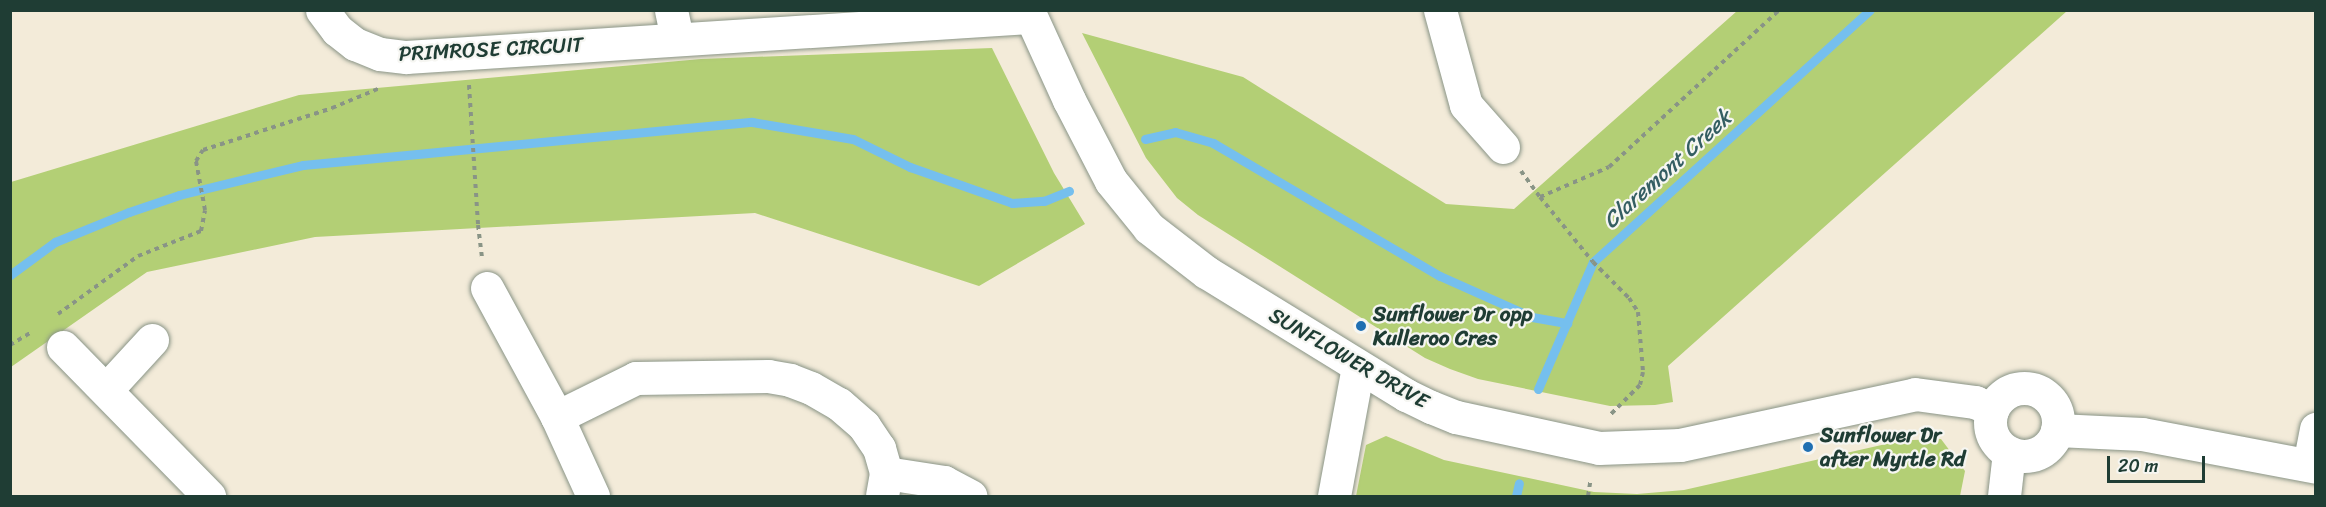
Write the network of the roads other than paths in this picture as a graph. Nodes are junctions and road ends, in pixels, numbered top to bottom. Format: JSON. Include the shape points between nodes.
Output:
{"nodes":[{"id":1,"x":322,"y":10,"type":"edge"},
{"id":2,"x":1440,"y":10,"type":"edge"},
{"id":3,"x":1029,"y":14,"type":"edge"},
{"id":4,"x":674,"y":24,"type":"edge"},
{"id":5,"x":1503,"y":147,"type":"road end"},
{"id":6,"x":487,"y":288,"type":"road end"},
{"id":7,"x":52,"y":330,"type":"road end"},
{"id":8,"x":152,"y":340,"type":"dead end"},
{"id":9,"x":1358,"y":367,"type":"junction"},
{"id":10,"x":106,"y":390,"type":"junction"},
{"id":11,"x":1992,"y":410,"type":"junction"},
{"id":12,"x":557,"y":417,"type":"junction"},
{"id":13,"x":2316,"y":429,"type":"edge"},
{"id":14,"x":2057,"y":430,"type":"junction"},
{"id":15,"x":2009,"y":452,"type":"junction"},
{"id":16,"x":2312,"y":466,"type":"edge"},
{"id":17,"x":884,"y":485,"type":"edge"},
{"id":18,"x":209,"y":496,"type":"edge"},
{"id":19,"x":593,"y":496,"type":"edge"},
{"id":20,"x":970,"y":496,"type":"edge"},
{"id":21,"x":1334,"y":496,"type":"edge"},
{"id":22,"x":2004,"y":496,"type":"edge"}],
"edges":[{"from":1,"to":4,"type":"street","name":"PRIMROSE CIRCUIT","via":[[337,30],[355,44],[399,56]]},
{"from":2,"to":5,"type":"street","via":[[1466,105]]},
{"from":3,"to":4,"type":"street","name":"PRIMROSE CIRCUIT"},
{"from":3,"to":9,"type":"street","name":"SUNFLOWER DRIVE","via":[[1111,181],[1130,208],[1174,250]]},
{"from":6,"to":12,"type":"street"},
{"from":7,"to":10,"type":"street"},
{"from":8,"to":10,"type":"street"},
{"from":9,"to":11,"type":"street","name":"SUNFLOWER DRIVE","via":[[1406,395],[1456,417],[1599,448],[1680,446],[1915,394],[1975,402]]},
{"from":9,"to":21,"type":"street"},
{"from":10,"to":18,"type":"street"},
{"from":11,"to":14,"type":"street","via":[[2007,393],[2029,388],[2040,392],[2055,408]]},
{"from":11,"to":15,"type":"street","via":[[1991,430],[2001,447]]},
{"from":12,"to":17,"type":"street","via":[[636,378],[779,378],[811,388],[853,415],[879,448]]},
{"from":12,"to":19,"type":"street"},
{"from":13,"to":16,"type":"street"},
{"from":14,"to":15,"type":"street","via":[[2053,440],[2038,452]]},
{"from":14,"to":16,"type":"street","via":[[2142,434]]},
{"from":15,"to":22,"type":"street"},
{"from":17,"to":20,"type":"street","via":[[944,482]]}]}
